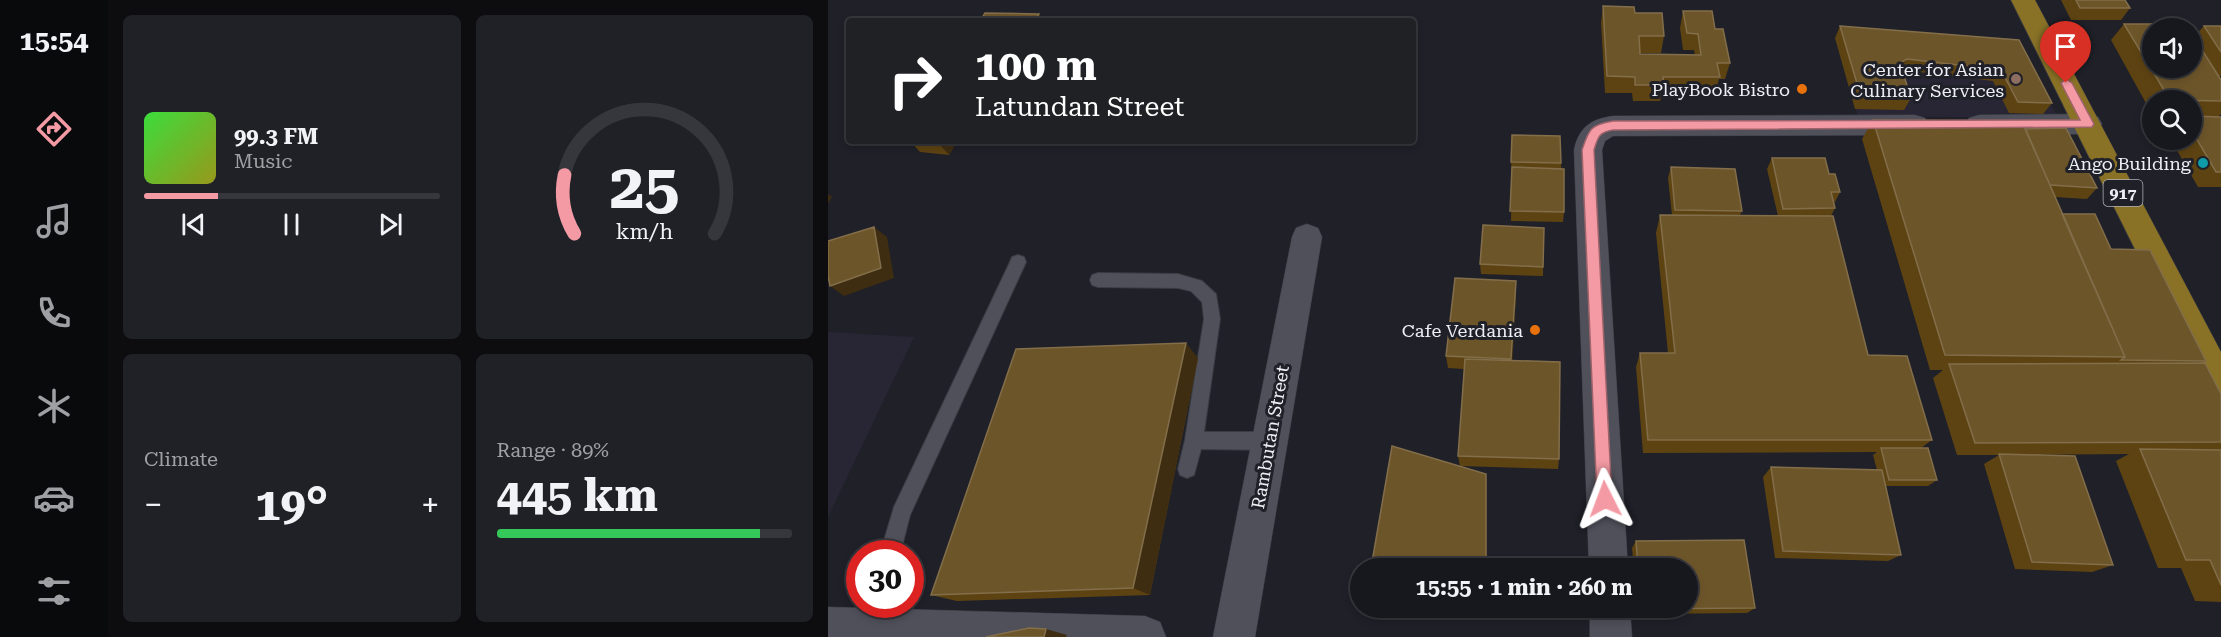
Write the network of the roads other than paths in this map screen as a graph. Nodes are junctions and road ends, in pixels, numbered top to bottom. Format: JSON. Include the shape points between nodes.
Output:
{"nodes":[{"id":1,"x":2023,"y":0,"type":"edge"},
{"id":2,"x":2088,"y":124,"type":"junction"},
{"id":3,"x":1307,"y":237,"type":"dead end"},
{"id":4,"x":1018,"y":262,"type":"dead end"},
{"id":5,"x":1098,"y":280,"type":"dead end"},
{"id":6,"x":2212,"y":350,"type":"edge"},
{"id":7,"x":2221,"y":387,"type":"edge"},
{"id":8,"x":1194,"y":440,"type":"junction"},
{"id":9,"x":1270,"y":441,"type":"junction"},
{"id":10,"x":1187,"y":469,"type":"dead end"},
{"id":11,"x":894,"y":540,"type":"edge"},
{"id":12,"x":1608,"y":558,"type":"edge"},
{"id":13,"x":1610,"y":618,"type":"edge"},
{"id":14,"x":870,"y":626,"type":"edge"},
{"id":15,"x":828,"y":627,"type":"edge"},
{"id":16,"x":1145,"y":637,"type":"edge"},
{"id":17,"x":1234,"y":637,"type":"edge"},
{"id":18,"x":1611,"y":637,"type":"edge"}],
"edges":[{"from":1,"to":2,"type":"main road","number":"917"},
{"from":2,"to":6,"type":"main road","number":"917"},
{"from":2,"to":12,"type":"street","via":[[1613,126],[1593,133],[1588,150]]},
{"from":3,"to":9,"type":"street","name":"Rambutan Street"},
{"from":4,"to":11,"type":"lane","via":[[901,514]]},
{"from":5,"to":8,"type":"lane","via":[[1178,282],[1196,286],[1210,299],[1212,319]]},
{"from":6,"to":7,"type":"main road","number":"917"},
{"from":8,"to":9,"type":"lane"},
{"from":8,"to":10,"type":"lane"},
{"from":9,"to":17,"type":"street","name":"Rambutan Street"},
{"from":13,"to":18,"type":"street"},
{"from":14,"to":15,"type":"street"},
{"from":14,"to":16,"type":"street"}]}
